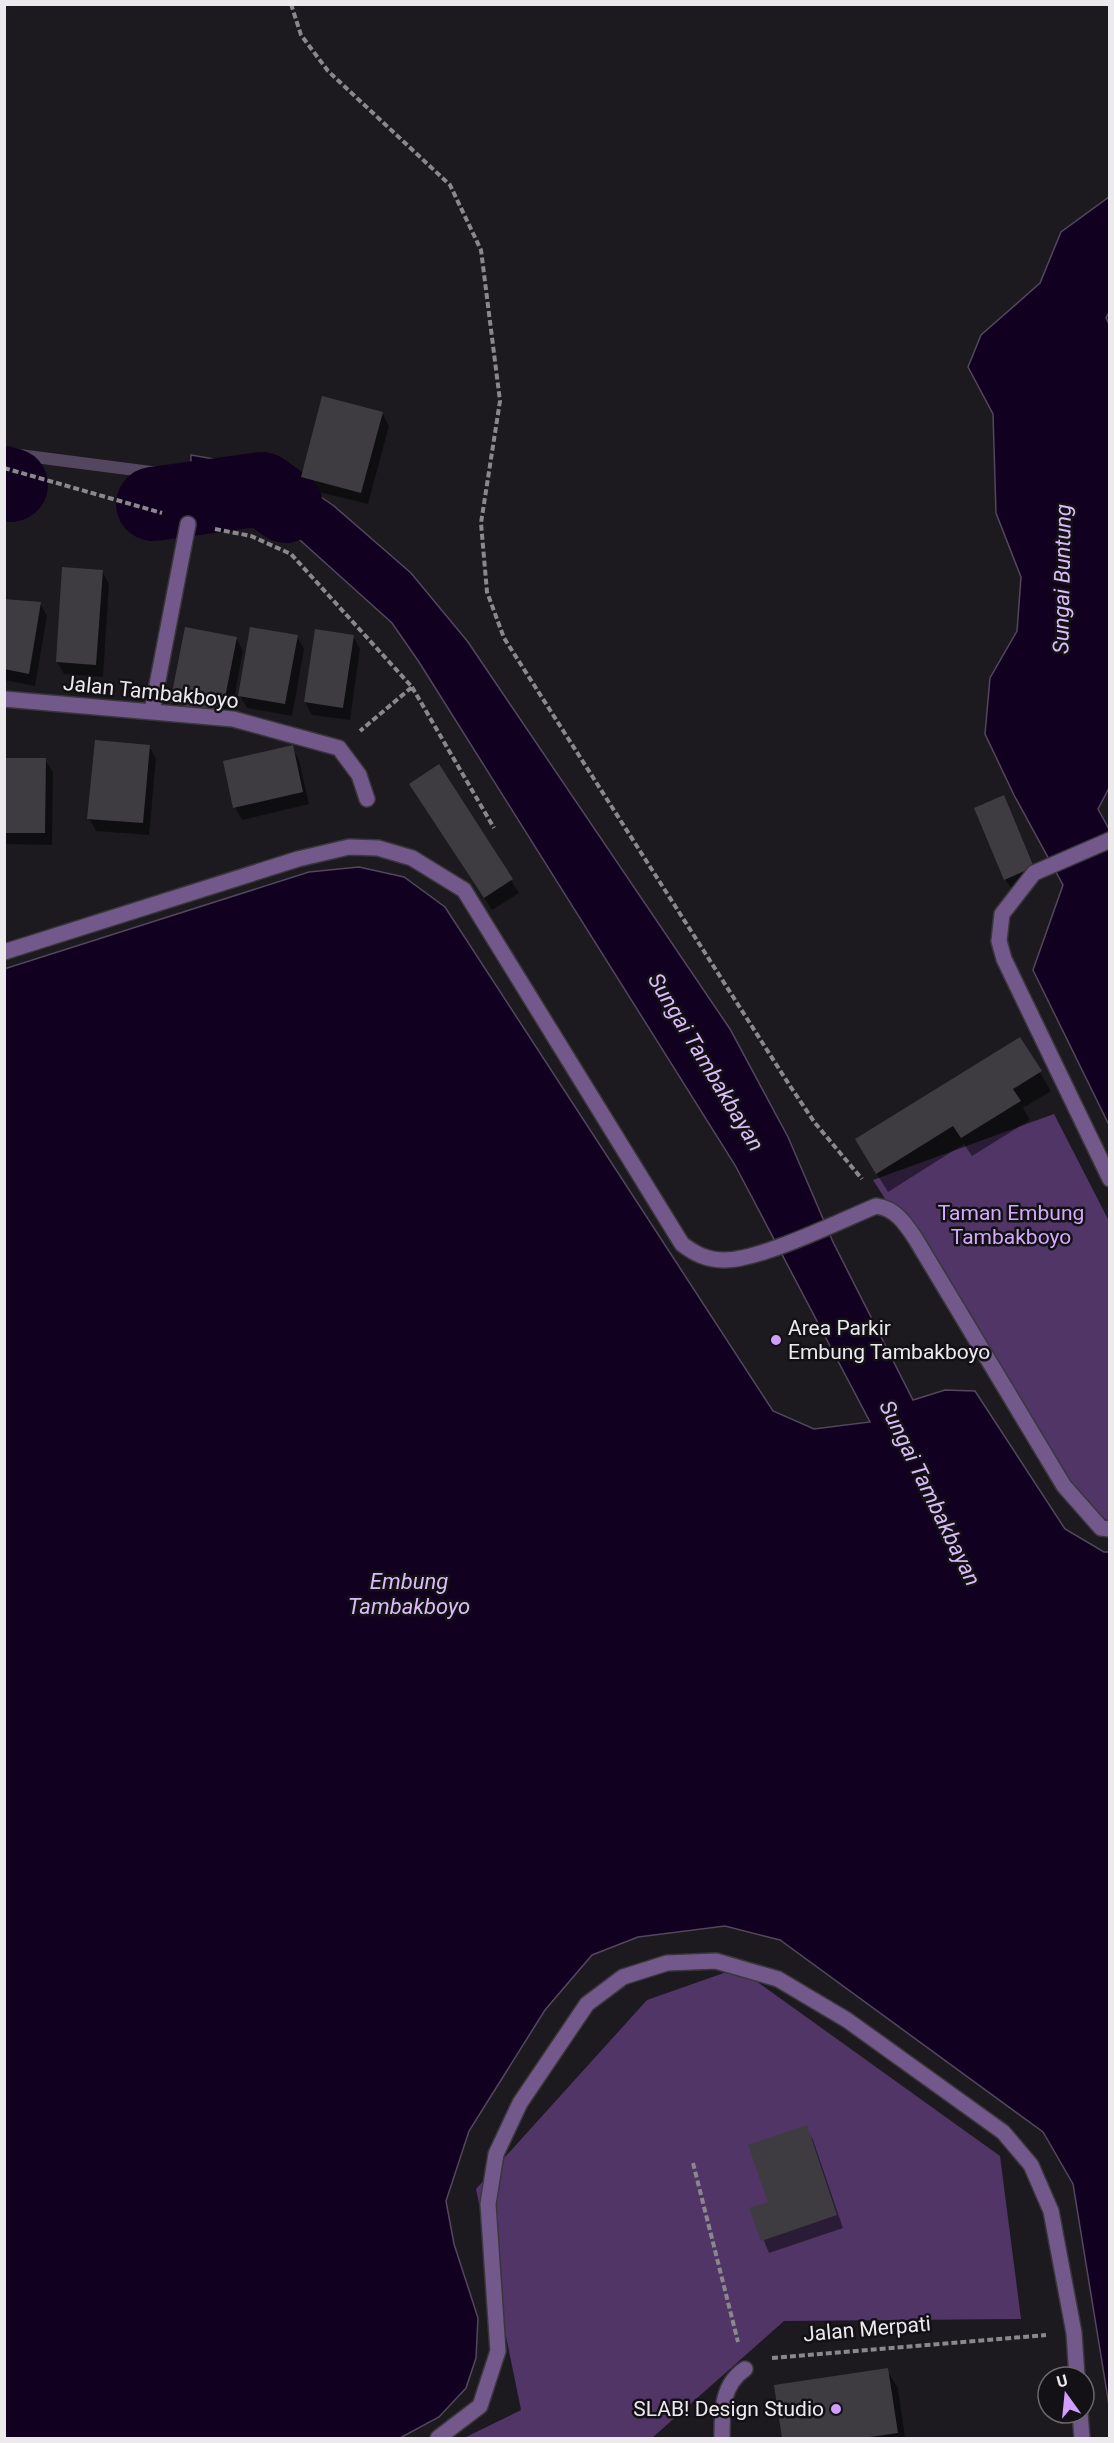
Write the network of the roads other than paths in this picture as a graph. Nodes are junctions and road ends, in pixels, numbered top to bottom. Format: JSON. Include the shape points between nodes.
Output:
{"nodes":[{"id":1,"x":188,"y":524,"type":"road end"},
{"id":2,"x":4,"y":699,"type":"edge"},
{"id":3,"x":152,"y":711,"type":"junction"},
{"id":4,"x":367,"y":799,"type":"dead end"},
{"id":5,"x":1110,"y":840,"type":"edge"},
{"id":6,"x":4,"y":952,"type":"edge"},
{"id":7,"x":1110,"y":1179,"type":"edge"},
{"id":8,"x":1110,"y":1529,"type":"edge"},
{"id":9,"x":1076,"y":2365,"type":"edge"},
{"id":10,"x":745,"y":2369,"type":"road end"},
{"id":11,"x":438,"y":2439,"type":"edge"},
{"id":12,"x":722,"y":2439,"type":"edge"}],
"edges":[{"from":1,"to":3,"type":"street"},
{"from":2,"to":3,"type":"street","name":"Jalan Tambakboyo"},
{"from":3,"to":4,"type":"street","name":"Jalan Tambakboyo","via":[[233,718],[339,748],[360,775]]},
{"from":5,"to":7,"type":"street","via":[[1034,873],[1002,914],[999,941],[1004,959]]},
{"from":6,"to":8,"type":"street","via":[[298,859],[349,848],[378,848],[412,858],[464,890],[682,1244],[698,1256],[715,1259],[751,1256],[876,1206],[887,1207],[915,1238],[1064,1486],[1101,1528]]},
{"from":9,"to":11,"type":"street","via":[[1052,2211],[1031,2165],[1003,2132],[847,2020],[778,1979],[716,1961],[667,1963],[623,1977],[587,2004],[520,2103],[496,2154],[488,2204],[498,2351],[480,2406]]},
{"from":10,"to":12,"type":"street","via":[[734,2376],[722,2403]]}]}
